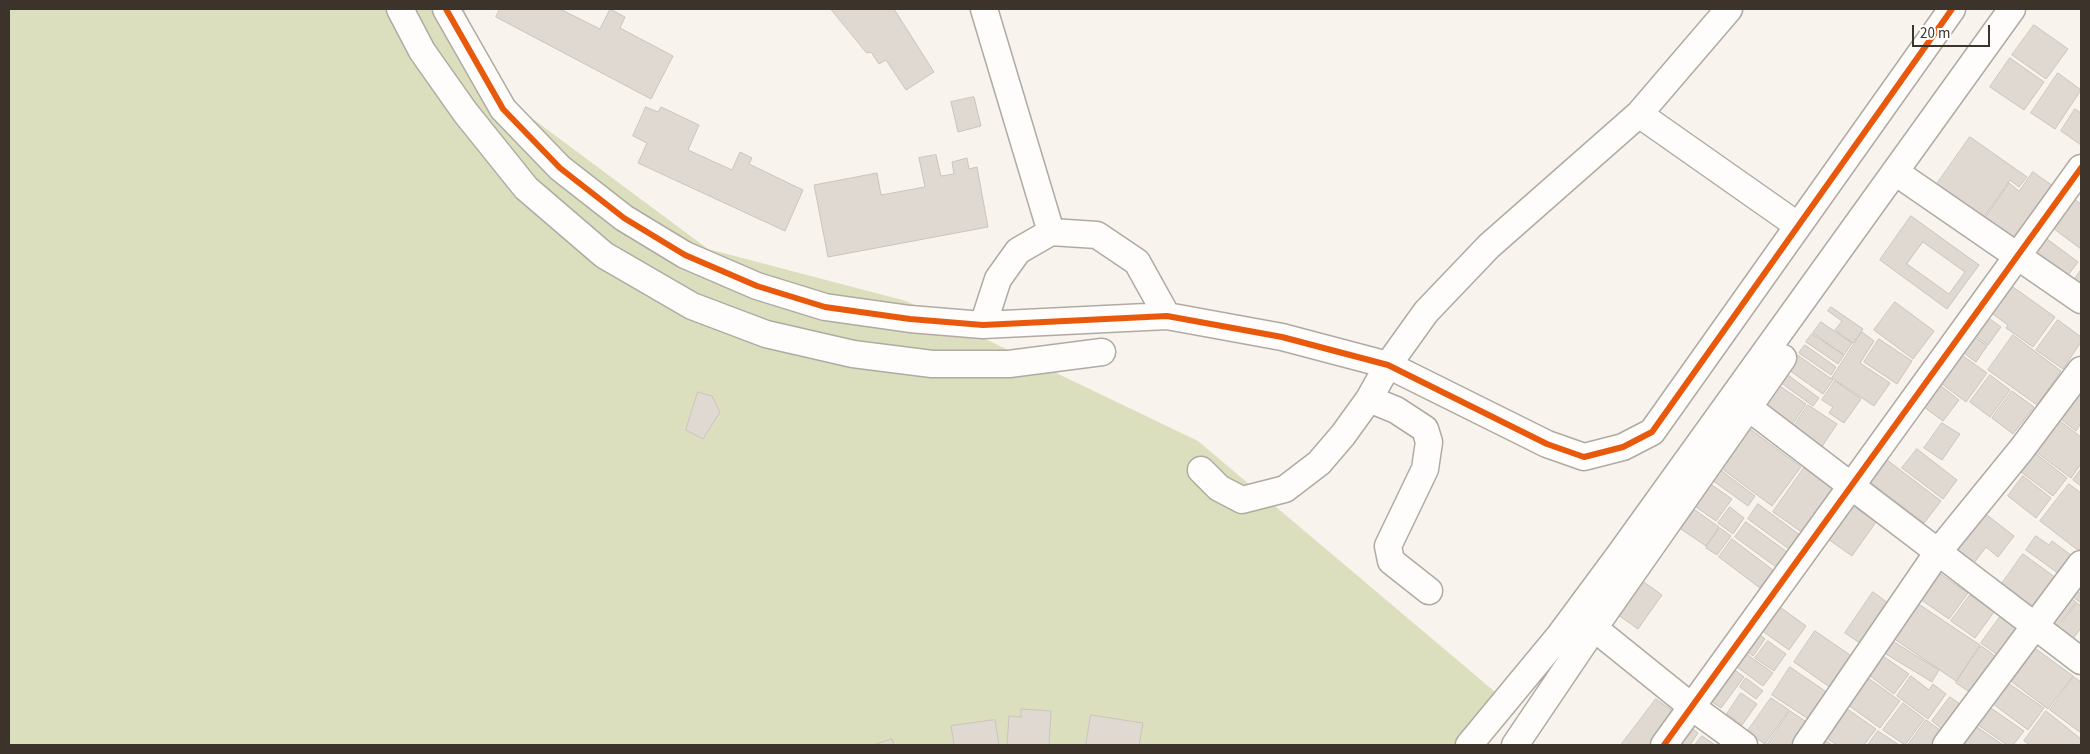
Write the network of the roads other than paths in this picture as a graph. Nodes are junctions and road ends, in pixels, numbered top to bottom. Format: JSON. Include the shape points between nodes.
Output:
{"nodes":[{"id":1,"x":400,"y":9,"type":"edge"},
{"id":2,"x":446,"y":9,"type":"edge"},
{"id":3,"x":984,"y":9,"type":"edge"},
{"id":4,"x":1729,"y":9,"type":"edge"},
{"id":5,"x":1952,"y":9,"type":"edge"},
{"id":6,"x":2012,"y":9,"type":"edge"},
{"id":7,"x":2030,"y":9,"type":"edge"},
{"id":8,"x":1639,"y":114,"type":"junction"},
{"id":9,"x":2081,"y":168,"type":"edge"},
{"id":10,"x":1904,"y":178,"type":"junction"},
{"id":11,"x":1797,"y":225,"type":"junction"},
{"id":12,"x":1051,"y":232,"type":"junction"},
{"id":13,"x":2018,"y":256,"type":"junction"},
{"id":14,"x":2081,"y":300,"type":"edge"},
{"id":15,"x":1167,"y":316,"type":"junction"},
{"id":16,"x":983,"y":325,"type":"junction"},
{"id":17,"x":1102,"y":352,"type":"dead end"},
{"id":18,"x":1388,"y":365,"type":"junction"},
{"id":19,"x":2081,"y":370,"type":"edge"},
{"id":20,"x":1369,"y":399,"type":"junction"},
{"id":21,"x":1750,"y":408,"type":"junction"},
{"id":22,"x":1201,"y":470,"type":"dead end"},
{"id":23,"x":1852,"y":486,"type":"junction"},
{"id":24,"x":1938,"y":552,"type":"junction"},
{"id":25,"x":2081,"y":564,"type":"edge"},
{"id":26,"x":1429,"y":591,"type":"dead end"},
{"id":27,"x":2034,"y":625,"type":"junction"},
{"id":28,"x":1594,"y":628,"type":"junction"},
{"id":29,"x":2081,"y":661,"type":"edge"},
{"id":30,"x":1692,"y":706,"type":"junction"},
{"id":31,"x":1469,"y":745,"type":"edge"},
{"id":32,"x":1515,"y":745,"type":"edge"},
{"id":33,"x":1664,"y":745,"type":"edge"},
{"id":34,"x":1744,"y":745,"type":"edge"},
{"id":35,"x":1806,"y":745,"type":"edge"},
{"id":36,"x":1946,"y":745,"type":"edge"}],
"edges":[{"from":1,"to":17,"type":"street","via":[[422,50],[454,97],[526,188],[604,255],[692,306],[775,336],[853,354],[932,364],[1009,364]]},
{"from":2,"to":16,"type":"street","via":[[503,109],[554,161],[624,218],[685,255],[756,286],[825,307]]},
{"from":3,"to":12,"type":"street"},
{"from":4,"to":8,"type":"street"},
{"from":5,"to":11,"type":"street"},
{"from":6,"to":31,"type":"street","via":[[1620,554],[1560,635]]},
{"from":7,"to":10,"type":"street"},
{"from":8,"to":11,"type":"street"},
{"from":8,"to":18,"type":"street","via":[[1489,246],[1426,312]]},
{"from":9,"to":13,"type":"street"},
{"from":10,"to":13,"type":"street"},
{"from":10,"to":21,"type":"street"},
{"from":11,"to":18,"type":"street","via":[[1652,432],[1623,447],[1584,457],[1547,444]]},
{"from":12,"to":15,"type":"street","via":[[1097,236],[1137,262]]},
{"from":12,"to":16,"type":"street","via":[[1018,250],[998,279]]},
{"from":13,"to":14,"type":"street"},
{"from":13,"to":23,"type":"street"},
{"from":15,"to":16,"type":"street"},
{"from":15,"to":18,"type":"street","via":[[1282,336]]},
{"from":18,"to":20,"type":"street"},
{"from":19,"to":24,"type":"street"},
{"from":20,"to":22,"type":"street","via":[[1319,463],[1285,489],[1242,500],[1219,488]]},
{"from":20,"to":26,"type":"street","via":[[1396,410],[1425,429],[1429,442],[1425,469],[1388,546],[1391,561]]},
{"from":21,"to":23,"type":"street"},
{"from":21,"to":28,"type":"street"},
{"from":23,"to":24,"type":"street"},
{"from":23,"to":30,"type":"street"},
{"from":24,"to":27,"type":"street"},
{"from":24,"to":35,"type":"street"},
{"from":25,"to":27,"type":"street"},
{"from":27,"to":29,"type":"street"},
{"from":27,"to":36,"type":"street"},
{"from":28,"to":30,"type":"street"},
{"from":28,"to":32,"type":"street"},
{"from":30,"to":33,"type":"street"},
{"from":30,"to":34,"type":"street"}]}
